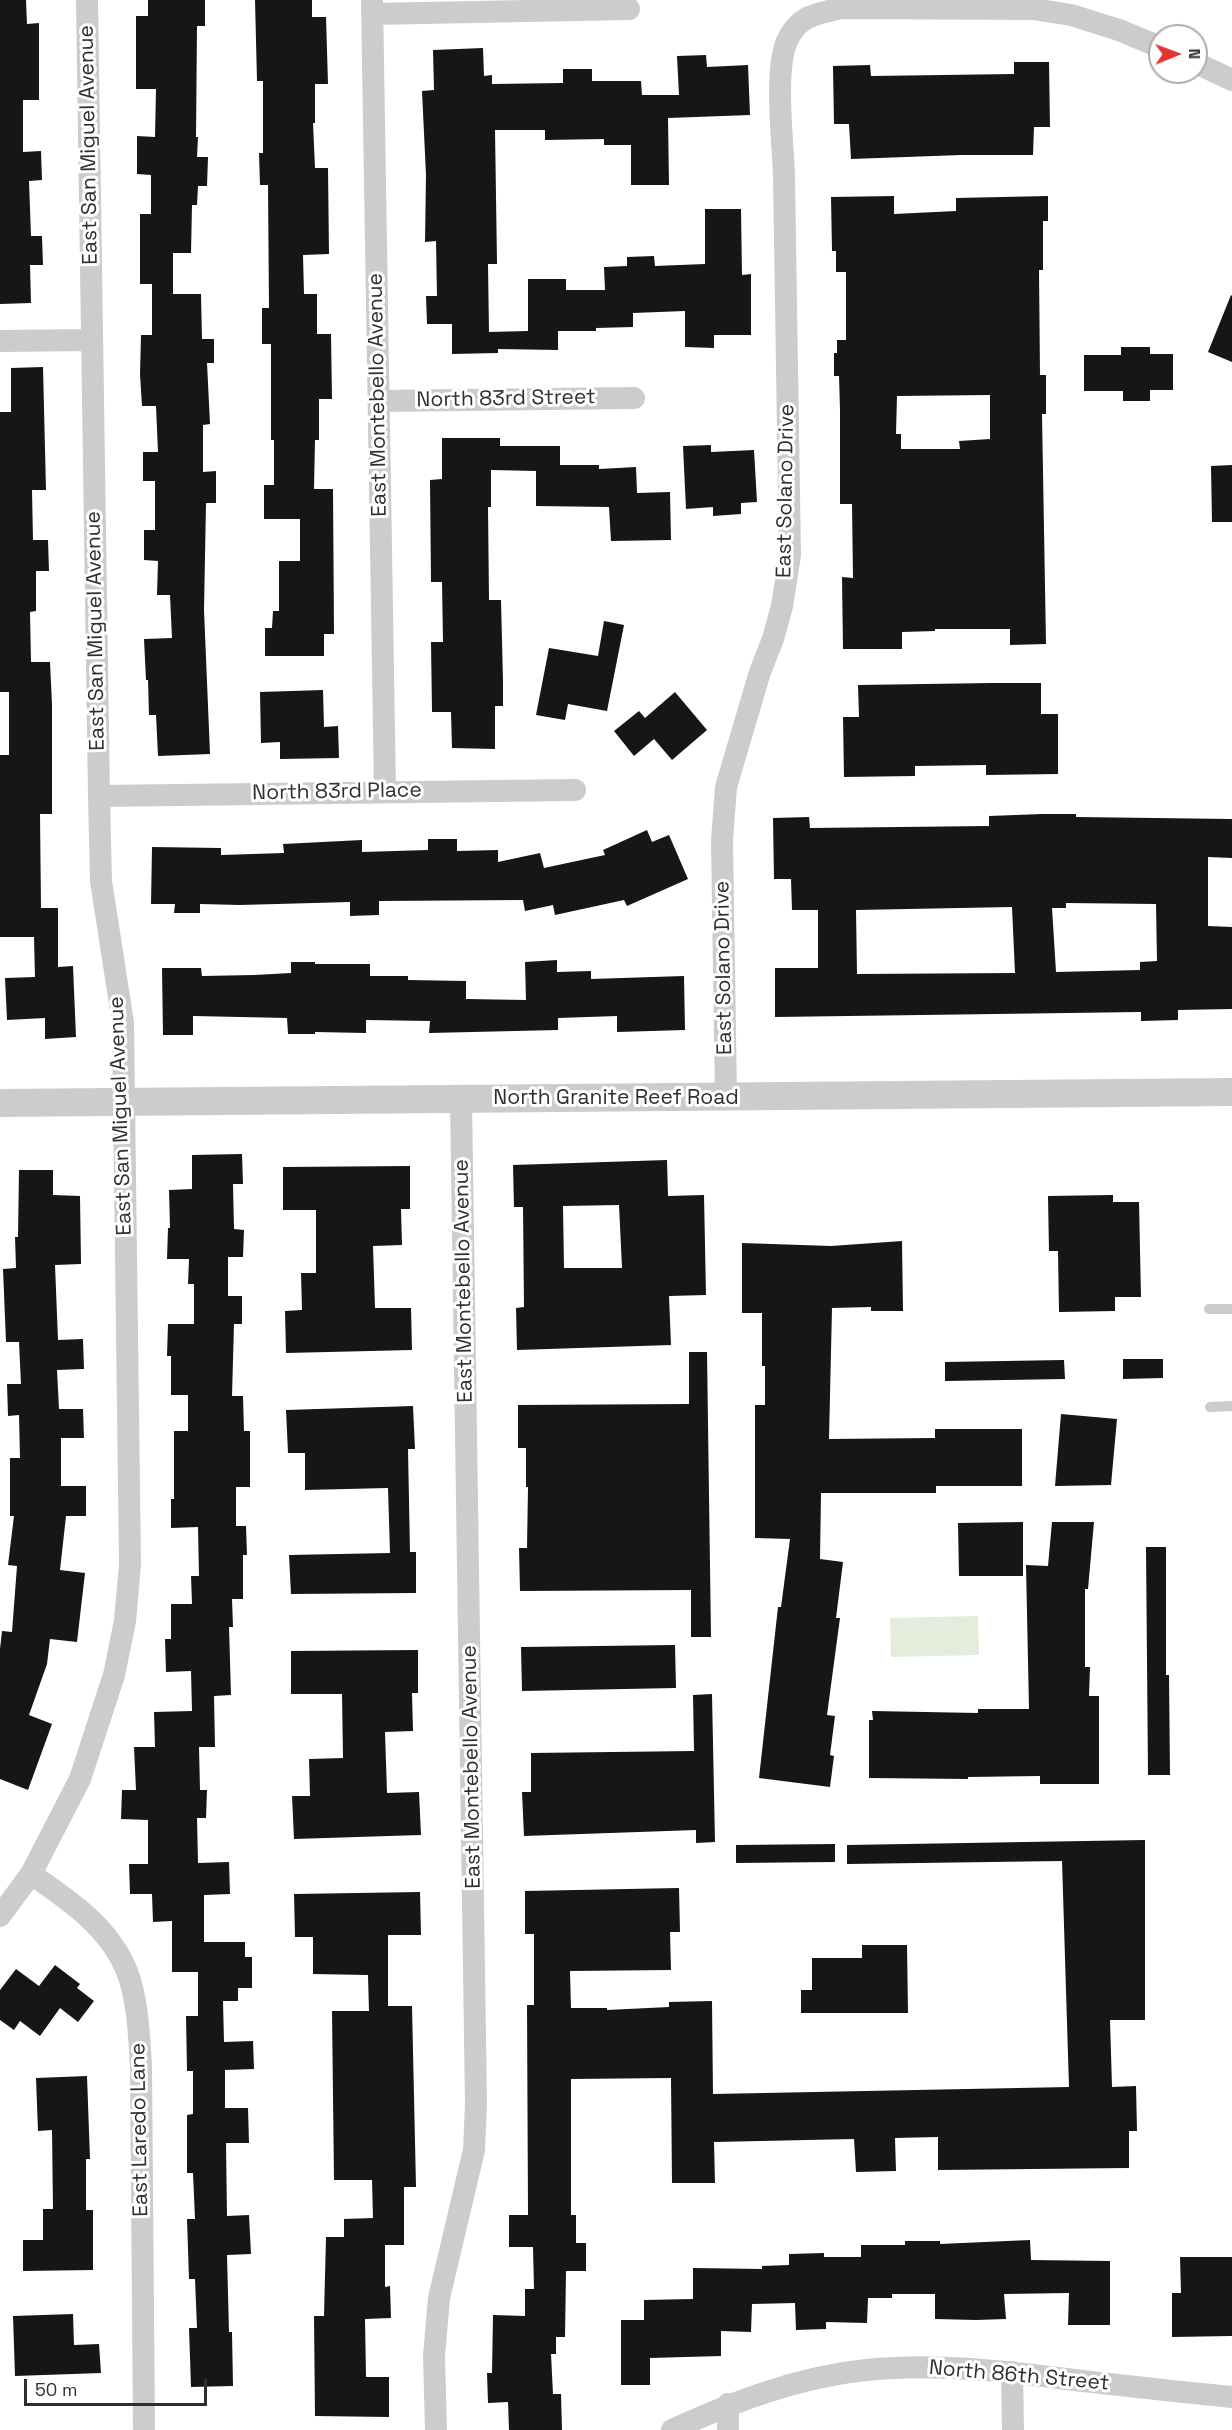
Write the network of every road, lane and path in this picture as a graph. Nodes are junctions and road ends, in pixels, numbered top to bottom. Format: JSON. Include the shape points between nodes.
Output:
{"nodes":[{"id":1,"x":87,"y":0,"type":"edge"},
{"id":2,"x":372,"y":7,"type":"edge"},
{"id":3,"x":629,"y":9,"type":"dead end"},
{"id":4,"x":1148,"y":42,"type":"edge"},
{"id":5,"x":1208,"y":69,"type":"edge"},
{"id":6,"x":1232,"y":80,"type":"edge"},
{"id":7,"x":92,"y":340,"type":"junction"},
{"id":8,"x":0,"y":341,"type":"edge"},
{"id":9,"x":633,"y":398,"type":"dead end"},
{"id":10,"x":378,"y":401,"type":"junction"},
{"id":11,"x":575,"y":790,"type":"dead end"},
{"id":12,"x":385,"y":791,"type":"junction"},
{"id":13,"x":99,"y":796,"type":"junction"},
{"id":14,"x":1232,"y":1092,"type":"edge"},
{"id":15,"x":726,"y":1098,"type":"junction"},
{"id":16,"x":460,"y":1099,"type":"junction"},
{"id":17,"x":124,"y":1102,"type":"junction"},
{"id":18,"x":0,"y":1103,"type":"edge"},
{"id":19,"x":1209,"y":1309,"type":"dead end"},
{"id":20,"x":1232,"y":1309,"type":"edge"},
{"id":21,"x":1232,"y":1406,"type":"edge"},
{"id":22,"x":1210,"y":1407,"type":"dead end"},
{"id":23,"x":30,"y":1874,"type":"junction"},
{"id":24,"x":0,"y":1916,"type":"edge"},
{"id":25,"x":1012,"y":2372,"type":"junction"},
{"id":26,"x":1232,"y":2397,"type":"edge"},
{"id":27,"x":728,"y":2404,"type":"junction"},
{"id":28,"x":144,"y":2430,"type":"edge"},
{"id":29,"x":436,"y":2430,"type":"edge"},
{"id":30,"x":672,"y":2430,"type":"edge"},
{"id":31,"x":728,"y":2430,"type":"edge"},
{"id":32,"x":1013,"y":2430,"type":"edge"}],
"edges":[{"from":1,"to":7,"type":"street","name":"East San Miguel Avenue"},
{"from":2,"to":3,"type":"street"},
{"from":2,"to":10,"type":"street","name":"East Montebello Avenue"},
{"from":4,"to":15,"type":"street","name":"East Solano Drive","via":[[1071,15],[1033,9],[842,8],[796,23],[786,43],[780,66],[789,555],[782,606],[726,787],[723,850]]},
{"from":5,"to":6,"type":"street"},
{"from":7,"to":8,"type":"street"},
{"from":7,"to":13,"type":"street","name":"East San Miguel Avenue"},
{"from":9,"to":10,"type":"street","name":"North 83rd Street"},
{"from":10,"to":12,"type":"street","name":"East Montebello Avenue"},
{"from":11,"to":12,"type":"street","name":"North 83rd Place"},
{"from":12,"to":13,"type":"street","name":"North 83rd Place"},
{"from":13,"to":17,"type":"street","name":"East San Miguel Avenue","via":[[101,880],[123,1023]]},
{"from":14,"to":15,"type":"street","name":"North Granite Reef Road"},
{"from":15,"to":16,"type":"street","name":"North Granite Reef Road"},
{"from":16,"to":17,"type":"street","name":"North Granite Reef Road"},
{"from":16,"to":29,"type":"street","name":"East Montebello Avenue","via":[[477,2104],[474,2150],[439,2298],[434,2356]]},
{"from":17,"to":18,"type":"street","name":"North Granite Reef Road"},
{"from":17,"to":23,"type":"street","name":"East San Miguel Avenue","via":[[130,1565],[125,1621],[114,1675],[80,1779]]},
{"from":19,"to":20,"type":"lane"},
{"from":21,"to":22,"type":"lane"},
{"from":23,"to":24,"type":"street","name":"East San Miguel Avenue"},
{"from":23,"to":28,"type":"street","name":"East Laredo Lane","via":[[88,1916],[112,1942],[129,1975],[141,2065]]},
{"from":25,"to":26,"type":"street","name":"North 86th Street"},
{"from":25,"to":27,"type":"street","name":"North 86th Street","via":[[915,2367],[864,2370],[796,2383]]},
{"from":25,"to":32,"type":"street"},
{"from":27,"to":30,"type":"street","name":"North 86th Street"},
{"from":27,"to":31,"type":"street"}]}
